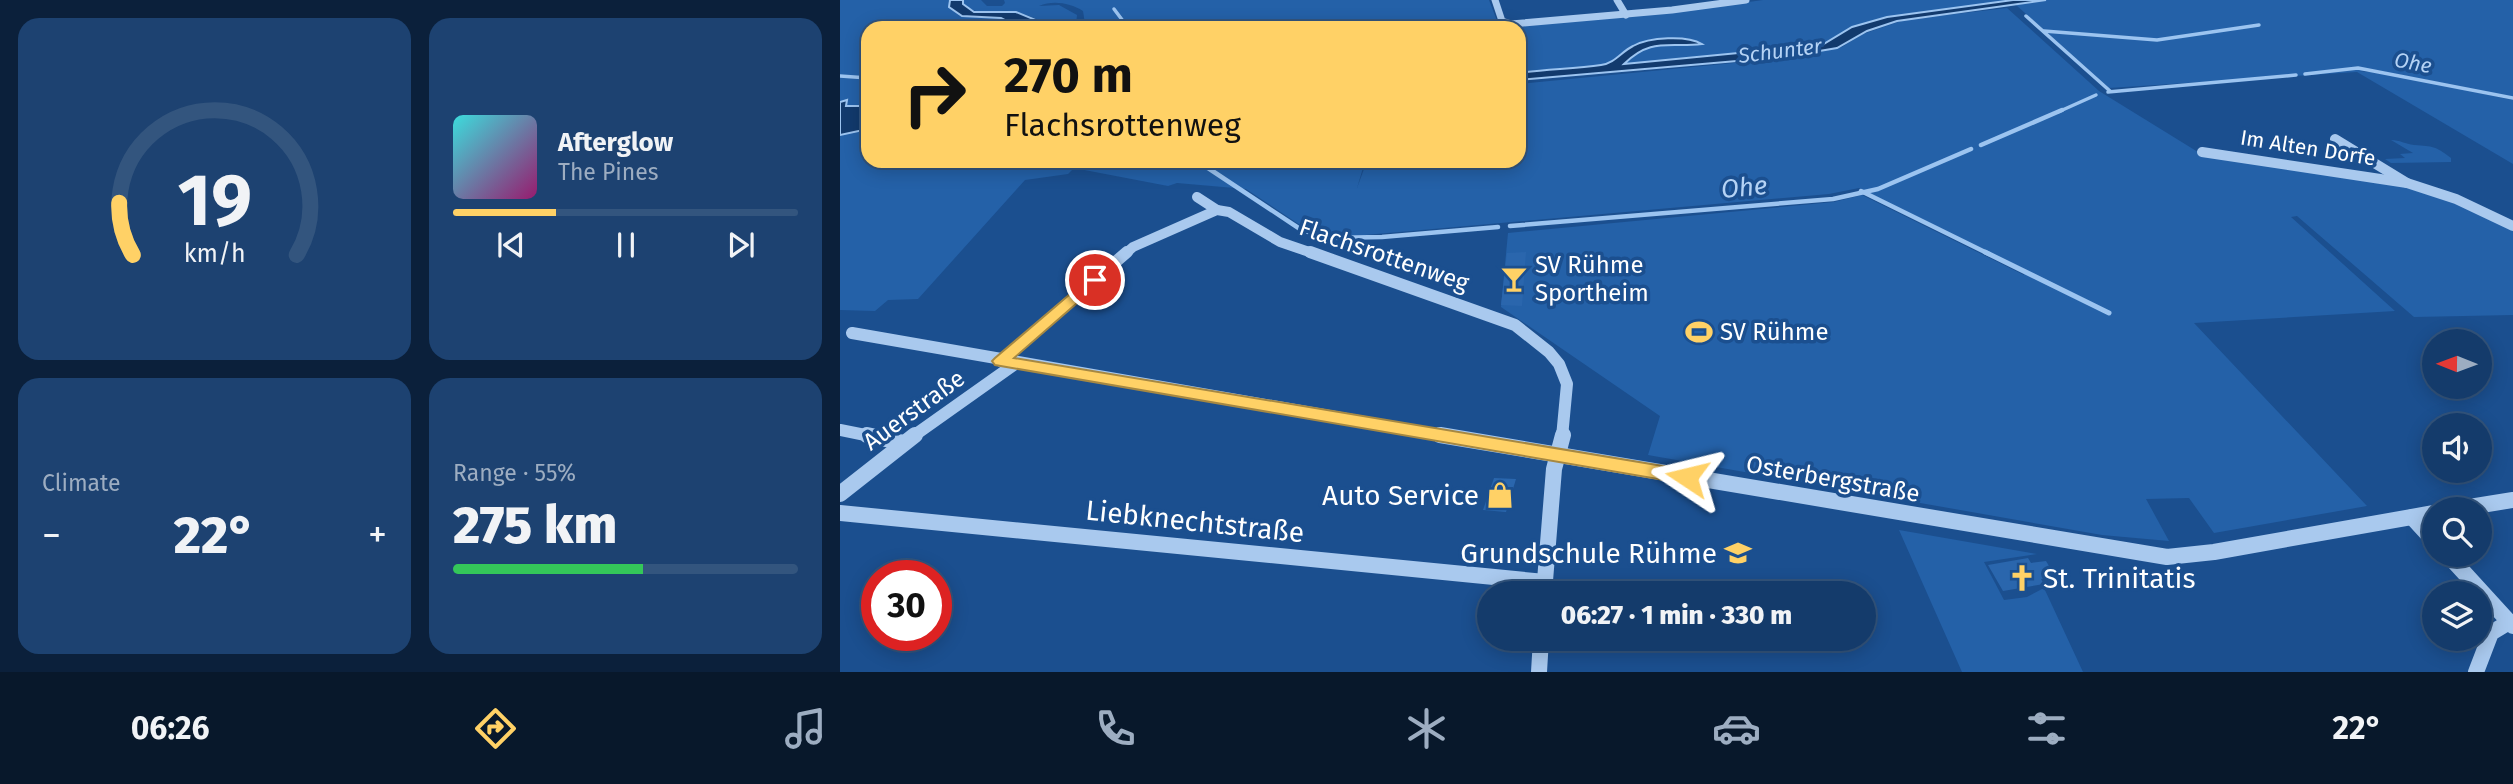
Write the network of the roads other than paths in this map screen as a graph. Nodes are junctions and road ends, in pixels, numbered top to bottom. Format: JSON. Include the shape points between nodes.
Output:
{"nodes":[{"id":1,"x":1495,"y":0,"type":"edge"},
{"id":2,"x":1616,"y":0,"type":"edge"},
{"id":3,"x":1746,"y":0,"type":"edge"},
{"id":4,"x":1711,"y":2,"type":"edge"},
{"id":5,"x":1626,"y":15,"type":"junction"},
{"id":6,"x":1502,"y":21,"type":"edge"},
{"id":7,"x":1526,"y":23,"type":"edge"},
{"id":8,"x":2335,"y":139,"type":"dead end"},
{"id":9,"x":2202,"y":152,"type":"dead end"},
{"id":10,"x":2407,"y":183,"type":"junction"},
{"id":11,"x":1197,"y":197,"type":"dead end"},
{"id":12,"x":1217,"y":210,"type":"junction"},
{"id":13,"x":2513,"y":226,"type":"edge"},
{"id":14,"x":852,"y":333,"type":"dead end"},
{"id":15,"x":1001,"y":361,"type":"junction"},
{"id":16,"x":1015,"y":364,"type":"junction"},
{"id":17,"x":840,"y":430,"type":"edge"},
{"id":18,"x":904,"y":443,"type":"junction"},
{"id":19,"x":1558,"y":455,"type":"junction"},
{"id":20,"x":840,"y":494,"type":"edge"},
{"id":21,"x":2513,"y":500,"type":"edge"},
{"id":22,"x":2492,"y":503,"type":"edge"},
{"id":23,"x":840,"y":513,"type":"edge"},
{"id":24,"x":2422,"y":515,"type":"edge"},
{"id":25,"x":2412,"y":517,"type":"junction"},
{"id":26,"x":2422,"y":528,"type":"edge"},
{"id":27,"x":2459,"y":567,"type":"edge"},
{"id":28,"x":1487,"y":581,"type":"edge"},
{"id":29,"x":1545,"y":581,"type":"edge"},
{"id":30,"x":2511,"y":624,"type":"edge"},
{"id":31,"x":1540,"y":651,"type":"edge"},
{"id":32,"x":1539,"y":672,"type":"edge"},
{"id":33,"x":2476,"y":672,"type":"edge"}],
"edges":[{"from":1,"to":6,"type":"street"},
{"from":2,"to":5,"type":"street"},
{"from":3,"to":4,"type":"street"},
{"from":4,"to":5,"type":"street"},
{"from":5,"to":7,"type":"street"},
{"from":8,"to":10,"type":"street","name":"Im Alten Dorfe"},
{"from":9,"to":10,"type":"street","name":"Im Alten Dorfe"},
{"from":10,"to":13,"type":"street","name":"Im Alten Dorfe","via":[[2456,199]]},
{"from":11,"to":12,"type":"street","name":"Flachsrottenweg"},
{"from":12,"to":15,"type":"street","via":[[1133,247]]},
{"from":12,"to":19,"type":"street","name":"Flachsrottenweg","via":[[1229,212],[1280,242],[1481,310],[1532,337],[1559,364],[1567,384]]},
{"from":14,"to":15,"type":"street","name":"Osterbergstraße"},
{"from":15,"to":16,"type":"street","name":"Osterbergstraße"},
{"from":16,"to":18,"type":"street","name":"Auerstraße"},
{"from":16,"to":19,"type":"street","name":"Osterbergstraße"},
{"from":17,"to":18,"type":"street"},
{"from":18,"to":20,"type":"street","name":"Auerstraße"},
{"from":19,"to":25,"type":"street","name":"Osterbergstraße","via":[[2144,555],[2214,552]]},
{"from":19,"to":29,"type":"street","name":"Flachsrottenweg"},
{"from":21,"to":22,"type":"street"},
{"from":23,"to":28,"type":"street","name":"Liebknechtstraße"},
{"from":24,"to":25,"type":"street","name":"Osterbergstraße"},
{"from":25,"to":26,"type":"street"},
{"from":27,"to":30,"type":"street"},
{"from":30,"to":33,"type":"street","via":[[2491,633]]},
{"from":31,"to":32,"type":"street"}]}
